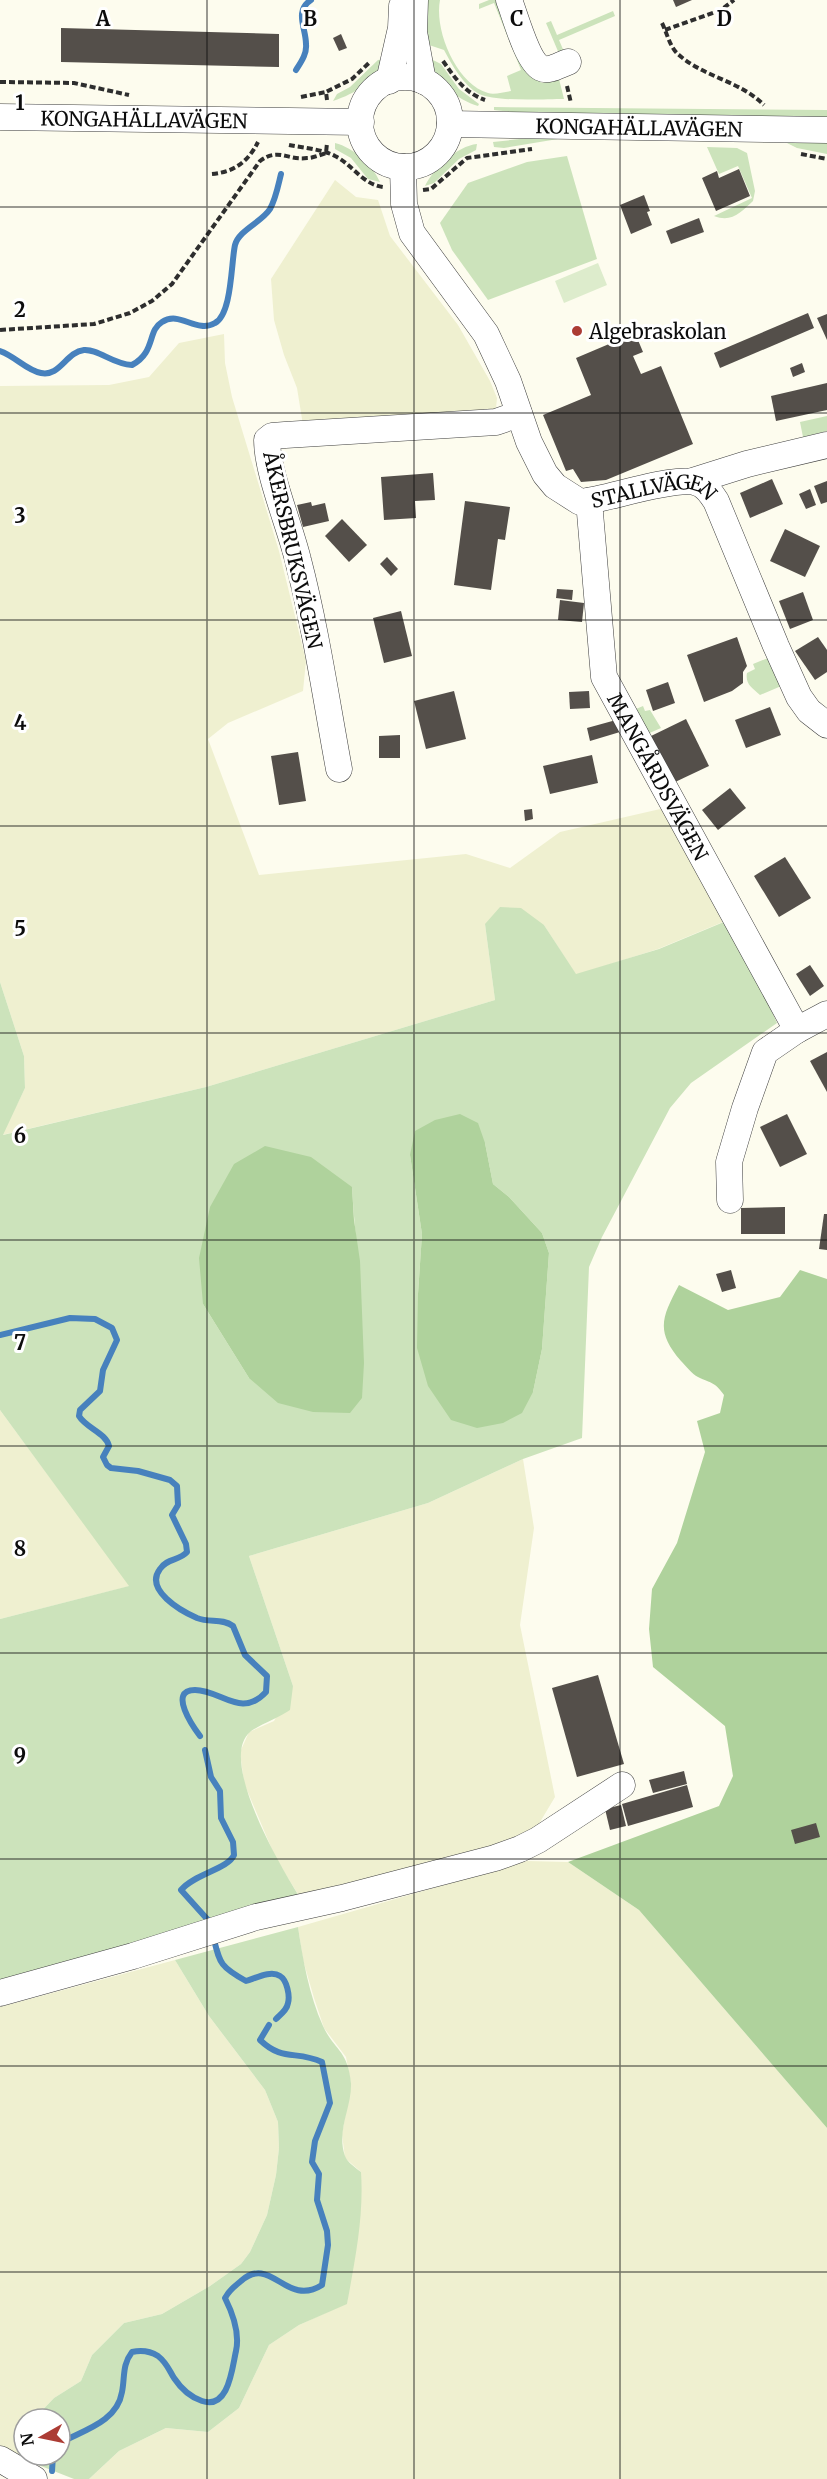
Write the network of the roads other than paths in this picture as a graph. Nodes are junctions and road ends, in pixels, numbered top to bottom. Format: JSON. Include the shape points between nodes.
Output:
{"nodes":[{"id":1,"x":402,"y":0,"type":"edge"},
{"id":2,"x":415,"y":0,"type":"edge"},
{"id":3,"x":509,"y":0,"type":"edge"},
{"id":4,"x":407,"y":53,"type":"junction"},
{"id":5,"x":567,"y":62,"type":"dead end"},
{"id":6,"x":389,"y":81,"type":"junction"},
{"id":7,"x":423,"y":81,"type":"junction"},
{"id":8,"x":0,"y":117,"type":"edge"},
{"id":9,"x":361,"y":122,"type":"junction"},
{"id":10,"x":450,"y":124,"type":"junction"},
{"id":11,"x":827,"y":130,"type":"edge"},
{"id":12,"x":403,"y":167,"type":"junction"},
{"id":13,"x":519,"y":414,"type":"junction"},
{"id":14,"x":827,"y":445,"type":"edge"},
{"id":15,"x":693,"y":482,"type":"junction"},
{"id":16,"x":589,"y":501,"type":"junction"},
{"id":17,"x":827,"y":725,"type":"edge"},
{"id":18,"x":339,"y":769,"type":"dead end"},
{"id":19,"x":827,"y":1014,"type":"edge"},
{"id":20,"x":796,"y":1030,"type":"junction"},
{"id":21,"x":730,"y":1200,"type":"dead end"},
{"id":22,"x":622,"y":1785,"type":"dead end"},
{"id":23,"x":0,"y":1993,"type":"edge"},
{"id":24,"x":0,"y":2459,"type":"edge"},
{"id":25,"x":34,"y":2479,"type":"edge"}],
"edges":[{"from":1,"to":4,"type":"street","via":[[401,28]]},
{"from":2,"to":4,"type":"street","via":[[414,32]]},
{"from":3,"to":5,"type":"street","via":[[532,59],[540,68]]},
{"from":4,"to":6,"type":"street"},
{"from":4,"to":7,"type":"street"},
{"from":6,"to":7,"type":"street"},
{"from":6,"to":9,"type":"street","via":[[368,97]]},
{"from":7,"to":10,"type":"street","via":[[443,99]]},
{"from":8,"to":9,"type":"street","name":"KONGAHÄLLAVÄGEN"},
{"from":9,"to":12,"type":"street","via":[[365,141],[376,156]]},
{"from":10,"to":11,"type":"street","name":"KONGAHÄLLAVÄGEN"},
{"from":10,"to":12,"type":"street","via":[[439,152],[423,164]]},
{"from":12,"to":13,"type":"street","name":"STALLVÄGEN","via":[[404,204],[412,232],[486,334]]},
{"from":13,"to":16,"type":"street","name":"STALLVÄGEN","via":[[545,474],[570,497]]},
{"from":13,"to":18,"type":"street","name":"ÅKERSBRUKSVÄGEN","via":[[496,422],[272,436],[267,440],[312,618]]},
{"from":14,"to":15,"type":"street"},
{"from":15,"to":16,"type":"street","name":"STALLVÄGEN","via":[[679,481]]},
{"from":15,"to":17,"type":"street","name":"STALLVÄGEN","via":[[716,501],[799,697]]},
{"from":16,"to":20,"type":"street","name":"MANGÅRDSVÄGEN","via":[[604,677]]},
{"from":19,"to":20,"type":"street"},
{"from":20,"to":21,"type":"street","via":[[765,1052],[729,1162]]},
{"from":22,"to":23,"type":"street","via":[[520,1849],[440,1874],[233,1924]]},
{"from":24,"to":25,"type":"street"}]}
